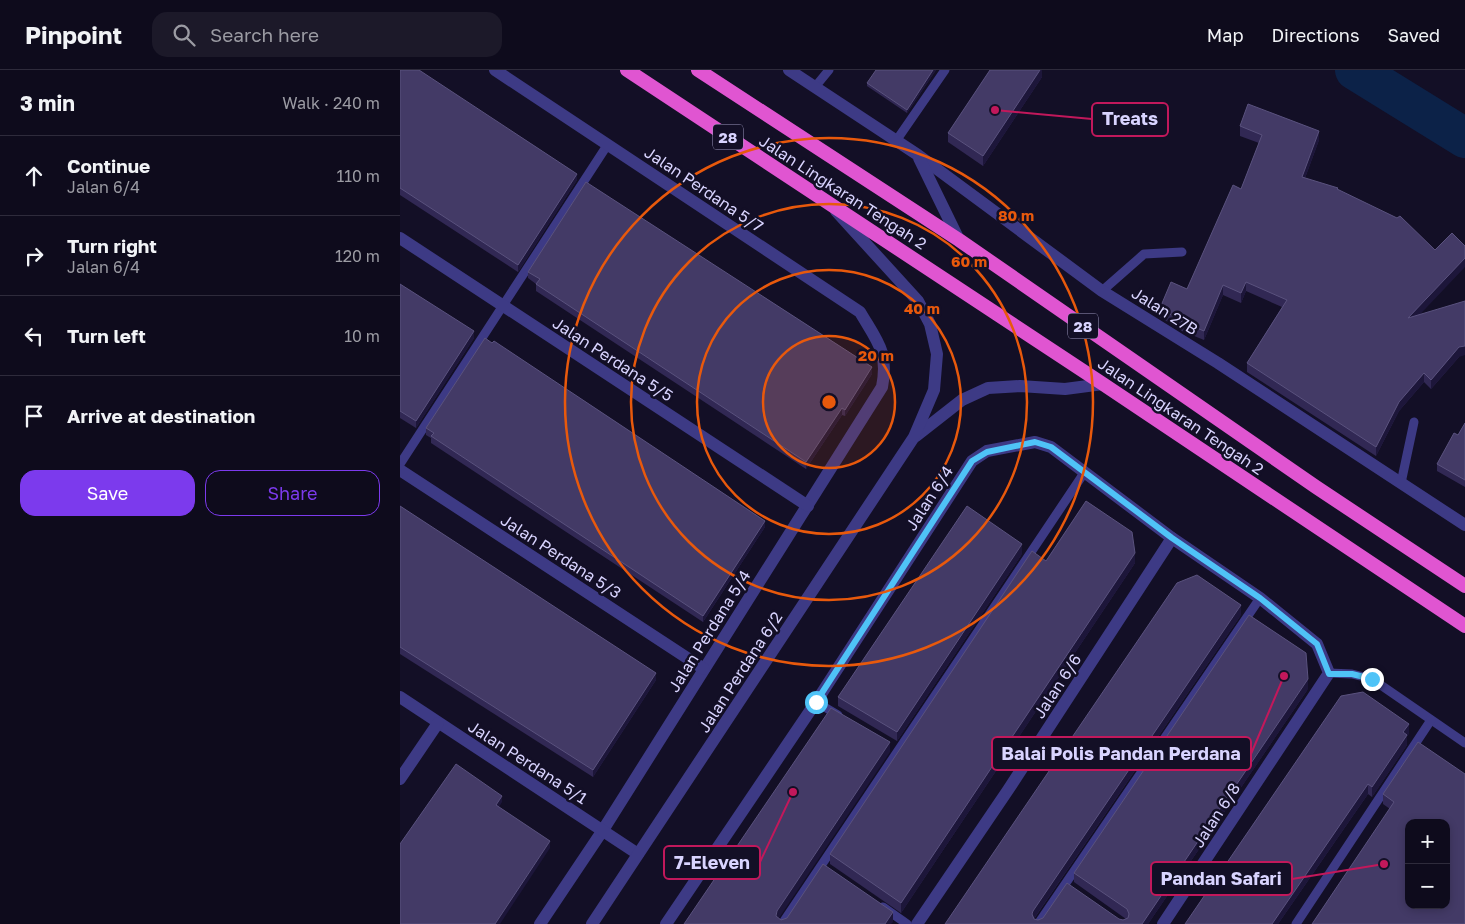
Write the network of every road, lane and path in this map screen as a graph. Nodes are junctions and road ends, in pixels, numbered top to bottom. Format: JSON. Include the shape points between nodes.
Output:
{"nodes":[{"id":1,"x":495,"y":70,"type":"edge"},
{"id":2,"x":627,"y":70,"type":"edge"},
{"id":3,"x":698,"y":70,"type":"edge"},
{"id":4,"x":789,"y":70,"type":"edge"},
{"id":5,"x":829,"y":70,"type":"edge"},
{"id":6,"x":945,"y":70,"type":"edge"},
{"id":7,"x":815,"y":87,"type":"junction"},
{"id":8,"x":896,"y":141,"type":"junction"},
{"id":9,"x":608,"y":144,"type":"junction"},
{"id":10,"x":918,"y":155,"type":"junction"},
{"id":11,"x":829,"y":204,"type":"junction"},
{"id":12,"x":400,"y":238,"type":"edge"},
{"id":13,"x":959,"y":240,"type":"junction"},
{"id":14,"x":1182,"y":252,"type":"dead end"},
{"id":15,"x":1102,"y":291,"type":"junction"},
{"id":16,"x":503,"y":306,"type":"junction"},
{"id":17,"x":882,"y":349,"type":"joint"},
{"id":18,"x":1103,"y":384,"type":"junction"},
{"id":19,"x":1414,"y":422,"type":"dead end"},
{"id":20,"x":914,"y":437,"type":"junction"},
{"id":21,"x":400,"y":464,"type":"edge"},
{"id":22,"x":400,"y":470,"type":"edge"},
{"id":23,"x":1084,"y":472,"type":"junction"},
{"id":24,"x":1401,"y":483,"type":"junction"},
{"id":25,"x":808,"y":506,"type":"junction"},
{"id":26,"x":1465,"y":525,"type":"edge"},
{"id":27,"x":1172,"y":538,"type":"junction"},
{"id":28,"x":1465,"y":586,"type":"edge"},
{"id":29,"x":1260,"y":598,"type":"junction"},
{"id":30,"x":1465,"y":626,"type":"edge"},
{"id":31,"x":704,"y":669,"type":"junction"},
{"id":32,"x":1329,"y":674,"type":"junction"},
{"id":33,"x":400,"y":697,"type":"edge"},
{"id":34,"x":816,"y":702,"type":"junction"},
{"id":35,"x":1431,"y":720,"type":"junction"},
{"id":36,"x":850,"y":721,"type":"edge"},
{"id":37,"x":438,"y":723,"type":"junction"},
{"id":38,"x":1465,"y":743,"type":"edge"},
{"id":39,"x":400,"y":779,"type":"edge"},
{"id":40,"x":603,"y":830,"type":"junction"},
{"id":41,"x":638,"y":854,"type":"junction"},
{"id":42,"x":876,"y":903,"type":"edge"},
{"id":43,"x":540,"y":924,"type":"edge"},
{"id":44,"x":592,"y":924,"type":"edge"},
{"id":45,"x":666,"y":924,"type":"edge"},
{"id":46,"x":782,"y":924,"type":"edge"},
{"id":47,"x":907,"y":924,"type":"edge"},
{"id":48,"x":916,"y":924,"type":"edge"},
{"id":49,"x":1038,"y":924,"type":"edge"},
{"id":50,"x":1163,"y":924,"type":"edge"},
{"id":51,"x":1296,"y":924,"type":"edge"}],
"edges":[{"from":1,"to":9,"type":"street","name":"Jalan Perdana 5/7"},
{"from":2,"to":11,"type":"highway","name":"Jalan Lingkaran Tengah 2","number":"28"},
{"from":3,"to":13,"type":"highway","name":"Jalan Lingkaran Tengah 2","number":"28"},
{"from":4,"to":7,"type":"street","name":"Jalan 27B"},
{"from":5,"to":7,"type":"lane"},
{"from":6,"to":8,"type":"lane"},
{"from":7,"to":8,"type":"street","name":"Jalan 27B"},
{"from":8,"to":10,"type":"street","name":"Jalan 27B"},
{"from":9,"to":16,"type":"lane"},
{"from":9,"to":17,"type":"street","name":"Jalan Perdana 5/7","via":[[860,312]]},
{"from":10,"to":13,"type":"street"},
{"from":10,"to":15,"type":"street","name":"Jalan 27B"},
{"from":11,"to":18,"type":"highway","name":"Jalan Lingkaran Tengah 2","number":"28"},
{"from":11,"to":20,"type":"street","name":"Jalan Perdana 6/2","via":[[918,300],[930,324],[937,354],[934,390]]},
{"from":12,"to":16,"type":"street","name":"Jalan Perdana 5/5"},
{"from":13,"to":28,"type":"highway","name":"Jalan Lingkaran Tengah 2","number":"28"},
{"from":14,"to":15,"type":"lane","via":[[1144,254]]},
{"from":15,"to":24,"type":"street","name":"Jalan 27B"},
{"from":16,"to":21,"type":"lane"},
{"from":16,"to":25,"type":"street","name":"Jalan Perdana 5/5"},
{"from":17,"to":25,"type":"street","name":"Jalan Perdana 5/4","via":[[885,370],[882,388]]},
{"from":18,"to":20,"type":"street","name":"Jalan Perdana 6/2","via":[[1065,389],[988,388],[962,400]]},
{"from":18,"to":30,"type":"highway","name":"Jalan Lingkaran Tengah 2","number":"28"},
{"from":19,"to":24,"type":"lane"},
{"from":20,"to":41,"type":"street","name":"Jalan Perdana 6/2"},
{"from":22,"to":31,"type":"street","name":"Jalan Perdana 5/3"},
{"from":23,"to":27,"type":"street","name":"Jalan 6/4"},
{"from":23,"to":34,"type":"street","name":"Jalan 6/4","via":[[1051,447],[1035,442],[987,452],[972,461]]},
{"from":23,"to":46,"type":"lane","via":[[895,748],[826,868]]},
{"from":24,"to":26,"type":"street","name":"Jalan 27B"},
{"from":25,"to":31,"type":"street","name":"Jalan Perdana 5/4"},
{"from":27,"to":29,"type":"street","name":"Jalan 6/4"},
{"from":27,"to":48,"type":"street","name":"Jalan 6/6","via":[[1008,790]]},
{"from":29,"to":32,"type":"street","name":"Jalan 6/4","via":[[1317,644]]},
{"from":29,"to":49,"type":"lane","via":[[1068,887]]},
{"from":31,"to":40,"type":"street","name":"Jalan Perdana 5/4"},
{"from":32,"to":35,"type":"lane","via":[[1352,674],[1372,679]]},
{"from":32,"to":50,"type":"street","name":"Jalan 6/8"},
{"from":33,"to":37,"type":"street","name":"Jalan Perdana 5/1"},
{"from":34,"to":36,"type":"lane"},
{"from":34,"to":45,"type":"street","name":"Jalan 6/4"},
{"from":35,"to":38,"type":"lane"},
{"from":35,"to":51,"type":"lane"},
{"from":37,"to":39,"type":"street"},
{"from":37,"to":40,"type":"street","name":"Jalan Perdana 5/1"},
{"from":40,"to":41,"type":"street","name":"Jalan Perdana 5/1"},
{"from":40,"to":43,"type":"street","name":"Jalan Perdana 5/4"},
{"from":41,"to":44,"type":"street","name":"Jalan Perdana 6/2"},
{"from":42,"to":47,"type":"lane"}]}
